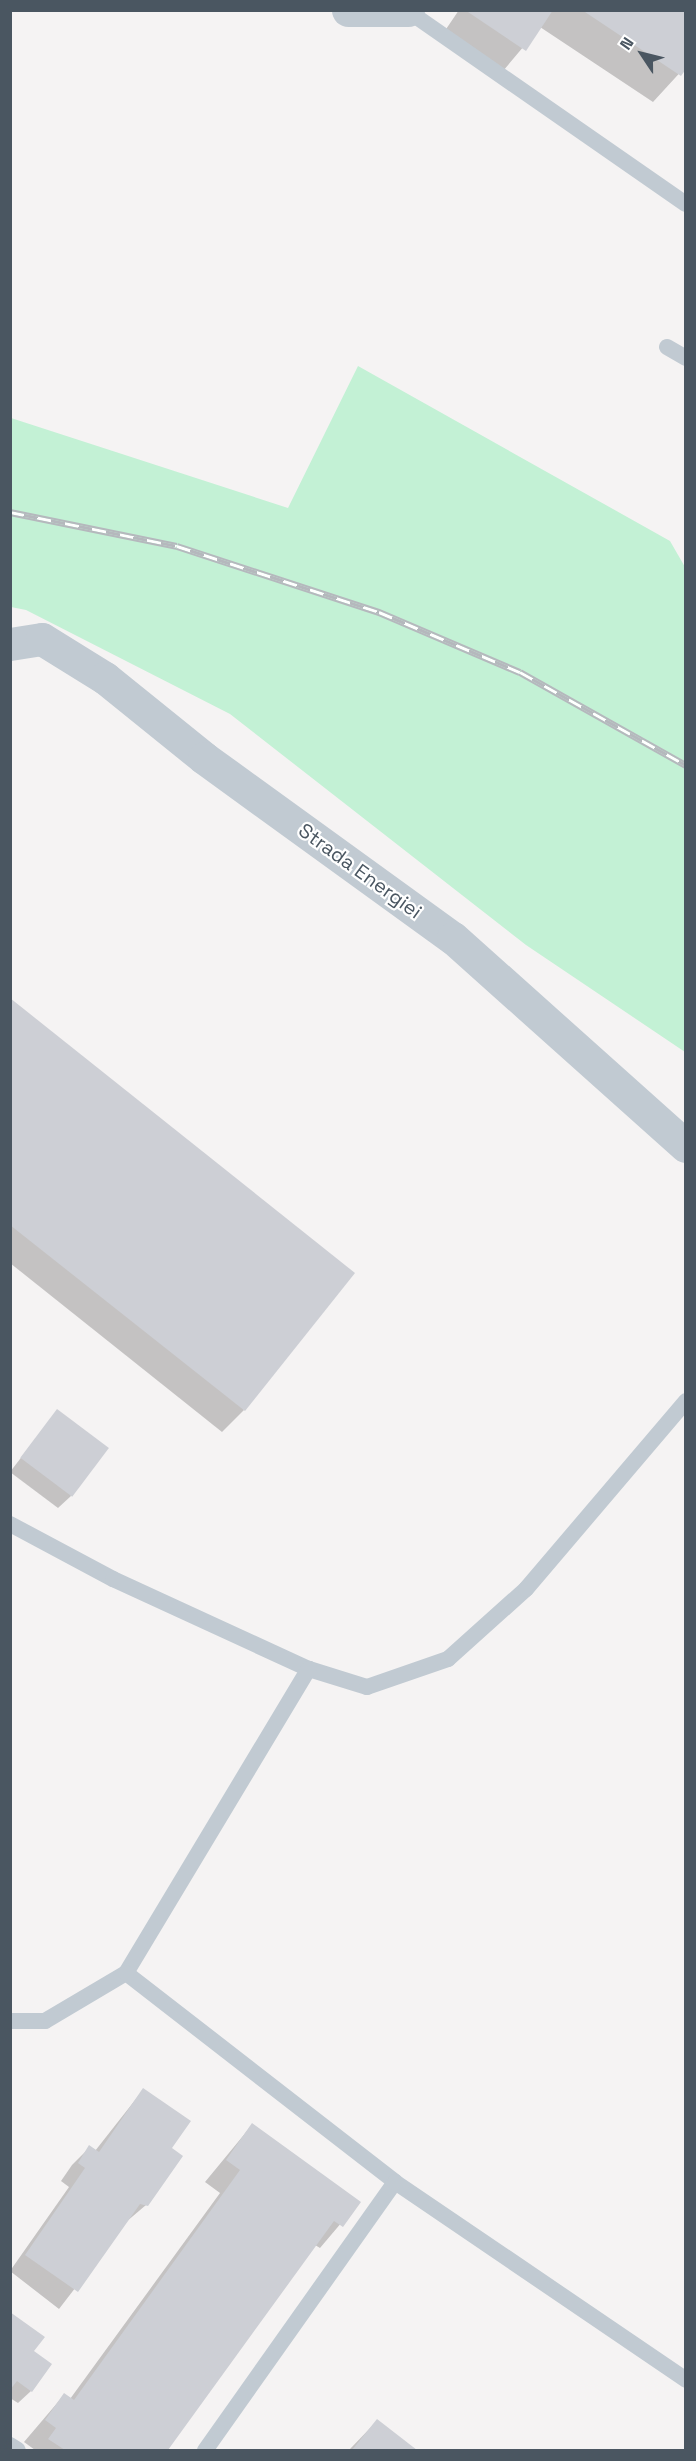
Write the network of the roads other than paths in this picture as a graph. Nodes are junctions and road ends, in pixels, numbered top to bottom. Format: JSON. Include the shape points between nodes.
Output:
{"nodes":[{"id":1,"x":348,"y":10,"type":"edge"},
{"id":2,"x":408,"y":11,"type":"edge"},
{"id":3,"x":686,"y":204,"type":"edge"},
{"id":4,"x":667,"y":346,"type":"dead end"},
{"id":5,"x":686,"y":358,"type":"edge"},
{"id":6,"x":10,"y":644,"type":"edge"},
{"id":7,"x":686,"y":1146,"type":"edge"},
{"id":8,"x":686,"y":1401,"type":"edge"},
{"id":9,"x":10,"y":1524,"type":"edge"},
{"id":10,"x":309,"y":1669,"type":"junction"},
{"id":11,"x":126,"y":1973,"type":"junction"},
{"id":12,"x":10,"y":2021,"type":"edge"},
{"id":13,"x":395,"y":2182,"type":"junction"},
{"id":14,"x":686,"y":2380,"type":"edge"},
{"id":15,"x":10,"y":2445,"type":"edge"},
{"id":16,"x":18,"y":2451,"type":"edge"},
{"id":17,"x":205,"y":2451,"type":"edge"}],
"edges":[{"from":1,"to":2,"type":"street"},
{"from":2,"to":3,"type":"lane"},
{"from":4,"to":5,"type":"lane"},
{"from":6,"to":7,"type":"street","name":"Strada Energiei","via":[[42,639],[105,678],[204,758],[453,938]]},
{"from":8,"to":10,"type":"lane","via":[[526,1589],[448,1659],[367,1688]]},
{"from":9,"to":10,"type":"lane","via":[[113,1580]]},
{"from":10,"to":11,"type":"lane"},
{"from":11,"to":12,"type":"lane","via":[[45,2021]]},
{"from":11,"to":13,"type":"lane"},
{"from":13,"to":14,"type":"lane"},
{"from":13,"to":17,"type":"lane"},
{"from":15,"to":16,"type":"lane"}]}
